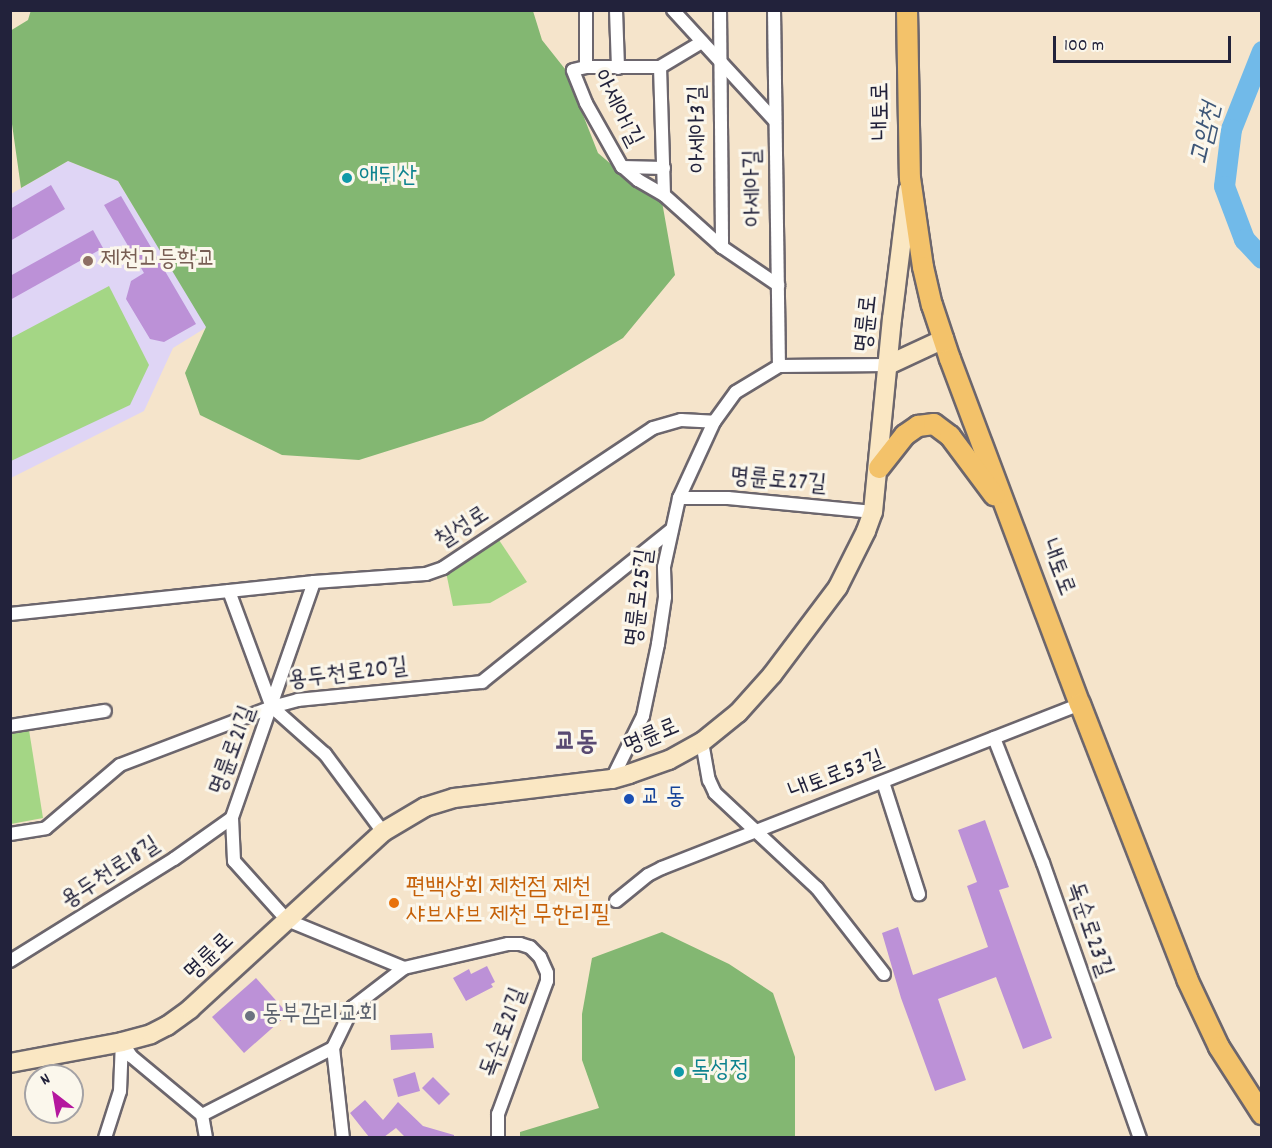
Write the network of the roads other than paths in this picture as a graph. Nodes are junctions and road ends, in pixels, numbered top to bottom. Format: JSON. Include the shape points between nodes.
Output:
{"nodes":[{"id":1,"x":586,"y":10,"type":"edge"},
{"id":2,"x":616,"y":10,"type":"edge"},
{"id":3,"x":673,"y":10,"type":"edge"},
{"id":4,"x":720,"y":10,"type":"edge"},
{"id":5,"x":774,"y":10,"type":"edge"},
{"id":6,"x":907,"y":10,"type":"edge"},
{"id":7,"x":702,"y":42,"type":"junction"},
{"id":8,"x":720,"y":63,"type":"junction"},
{"id":9,"x":586,"y":66,"type":"junction"},
{"id":10,"x":660,"y":67,"type":"junction"},
{"id":11,"x":618,"y":68,"type":"junction"},
{"id":12,"x":775,"y":121,"type":"junction"},
{"id":13,"x":622,"y":167,"type":"junction"},
{"id":14,"x":664,"y":168,"type":"junction"},
{"id":15,"x":910,"y":178,"type":"junction"},
{"id":16,"x":664,"y":195,"type":"junction"},
{"id":17,"x":722,"y":247,"type":"junction"},
{"id":18,"x":778,"y":285,"type":"junction"},
{"id":19,"x":944,"y":339,"type":"junction"},
{"id":20,"x":888,"y":365,"type":"junction"},
{"id":21,"x":779,"y":366,"type":"junction"},
{"id":22,"x":714,"y":422,"type":"junction"},
{"id":23,"x":879,"y":468,"type":"junction"},
{"id":24,"x":679,"y":498,"type":"junction"},
{"id":25,"x":873,"y":512,"type":"junction"},
{"id":26,"x":1009,"y":514,"type":"junction"},
{"id":27,"x":671,"y":530,"type":"junction"},
{"id":28,"x":314,"y":582,"type":"junction"},
{"id":29,"x":229,"y":591,"type":"junction"},
{"id":30,"x":10,"y":614,"type":"edge"},
{"id":31,"x":1080,"y":704,"type":"junction"},
{"id":32,"x":272,"y":707,"type":"junction"},
{"id":33,"x":105,"y":711,"type":"dead end"},
{"id":34,"x":10,"y":726,"type":"edge"},
{"id":35,"x":994,"y":738,"type":"junction"},
{"id":36,"x":702,"y":742,"type":"junction"},
{"id":37,"x":612,"y":779,"type":"junction"},
{"id":38,"x":883,"y":782,"type":"junction"},
{"id":39,"x":232,"y":818,"type":"junction"},
{"id":40,"x":758,"y":831,"type":"junction"},
{"id":41,"x":383,"y":832,"type":"junction"},
{"id":42,"x":10,"y":834,"type":"edge"},
{"id":43,"x":919,"y":894,"type":"dead end"},
{"id":44,"x":616,"y":901,"type":"dead end"},
{"id":45,"x":287,"y":920,"type":"junction"},
{"id":46,"x":10,"y":962,"type":"edge"},
{"id":47,"x":404,"y":968,"type":"junction"},
{"id":48,"x":884,"y":974,"type":"dead end"},
{"id":49,"x":122,"y":1042,"type":"junction"},
{"id":50,"x":333,"y":1048,"type":"junction"},
{"id":51,"x":10,"y":1063,"type":"edge"},
{"id":52,"x":1262,"y":1114,"type":"edge"},
{"id":53,"x":202,"y":1115,"type":"junction"},
{"id":54,"x":105,"y":1137,"type":"edge"},
{"id":55,"x":206,"y":1137,"type":"edge"},
{"id":56,"x":343,"y":1137,"type":"edge"},
{"id":57,"x":498,"y":1137,"type":"edge"},
{"id":58,"x":1140,"y":1137,"type":"edge"}],
"edges":[{"from":1,"to":9,"type":"street","name":"아세아1길"},
{"from":2,"to":11,"type":"street"},
{"from":3,"to":7,"type":"street"},
{"from":4,"to":8,"type":"street","name":"아세아3길"},
{"from":5,"to":12,"type":"street","name":"아세아길"},
{"from":6,"to":15,"type":"main road","name":"내토로"},
{"from":7,"to":8,"type":"street"},
{"from":7,"to":10,"type":"street"},
{"from":8,"to":12,"type":"street"},
{"from":8,"to":17,"type":"street","name":"아세아3길"},
{"from":9,"to":11,"type":"street"},
{"from":9,"to":13,"type":"street","name":"아세아1길","via":[[573,70],[586,103]]},
{"from":10,"to":11,"type":"street"},
{"from":10,"to":14,"type":"street"},
{"from":12,"to":18,"type":"street","name":"아세아길"},
{"from":13,"to":14,"type":"street","name":"아세아1길"},
{"from":13,"to":16,"type":"street"},
{"from":14,"to":16,"type":"street","name":"아세아1길"},
{"from":15,"to":19,"type":"main road","name":"내토로","via":[[923,267]]},
{"from":15,"to":20,"type":"street","name":"명륜로"},
{"from":16,"to":17,"type":"street"},
{"from":17,"to":18,"type":"street"},
{"from":18,"to":21,"type":"street","name":"아세아길"},
{"from":19,"to":20,"type":"street"},
{"from":19,"to":26,"type":"main road","name":"내토로"},
{"from":20,"to":21,"type":"street"},
{"from":20,"to":23,"type":"street","name":"명륜로"},
{"from":21,"to":22,"type":"street","via":[[736,392]]},
{"from":22,"to":24,"type":"street","name":"명륜로25길"},
{"from":22,"to":28,"type":"street","name":"칠성로","via":[[681,420],[653,428],[443,568],[411,576]]},
{"from":23,"to":25,"type":"street","name":"명륜로"},
{"from":23,"to":26,"type":"main road","via":[[905,435],[918,426],[934,424],[950,436]]},
{"from":24,"to":25,"type":"street","name":"명륜로27길","via":[[728,498]]},
{"from":24,"to":27,"type":"street","name":"명륜로25길"},
{"from":25,"to":36,"type":"street","name":"명륜로","via":[[856,553],[826,605],[754,696]]},
{"from":26,"to":31,"type":"main road","name":"내토로"},
{"from":27,"to":32,"type":"street","name":"용두천로20길","via":[[482,682],[298,699]]},
{"from":27,"to":37,"type":"street","name":"명륜로25길","via":[[658,644],[643,716]]},
{"from":28,"to":29,"type":"street","name":"칠성로"},
{"from":28,"to":32,"type":"street","name":"명륜로21길"},
{"from":29,"to":30,"type":"street","name":"칠성로"},
{"from":29,"to":32,"type":"street"},
{"from":31,"to":35,"type":"street","name":"내토로53길"},
{"from":31,"to":52,"type":"main road","name":"내토로","via":[[1187,979],[1219,1047]]},
{"from":32,"to":39,"type":"street","name":"명륜로21길"},
{"from":32,"to":41,"type":"street","via":[[325,754]]},
{"from":32,"to":42,"type":"street","name":"용두천로20길","via":[[120,765],[46,828]]},
{"from":33,"to":34,"type":"street"},
{"from":35,"to":38,"type":"street","name":"내토로53길"},
{"from":35,"to":58,"type":"street","name":"독순로23길","via":[[1043,863]]},
{"from":36,"to":37,"type":"street","name":"명륜로","via":[[669,760]]},
{"from":36,"to":40,"type":"street","via":[[709,780],[716,793]]},
{"from":37,"to":41,"type":"street","name":"명륜로","via":[[454,798],[425,807]]},
{"from":38,"to":40,"type":"street","name":"내토로53길"},
{"from":38,"to":43,"type":"street"},
{"from":39,"to":45,"type":"street","name":"명륜로21길","via":[[234,861]]},
{"from":39,"to":46,"type":"street","name":"용두천로18길"},
{"from":40,"to":44,"type":"street","name":"내토로53길","via":[[662,868]]},
{"from":40,"to":48,"type":"street","via":[[817,888]]},
{"from":41,"to":45,"type":"street","name":"명륜로"},
{"from":45,"to":47,"type":"street"},
{"from":45,"to":49,"type":"street","name":"명륜로","via":[[190,1009],[151,1034]]},
{"from":47,"to":50,"type":"street","via":[[353,1007]]},
{"from":47,"to":57,"type":"street","name":"독순로21길","via":[[508,944],[530,947],[544,966],[547,981],[498,1114]]},
{"from":49,"to":51,"type":"street","name":"명륜로"},
{"from":49,"to":53,"type":"street","via":[[131,1056]]},
{"from":49,"to":54,"type":"street","via":[[120,1091]]},
{"from":50,"to":53,"type":"street"},
{"from":50,"to":56,"type":"street"},
{"from":53,"to":55,"type":"street"}]}
